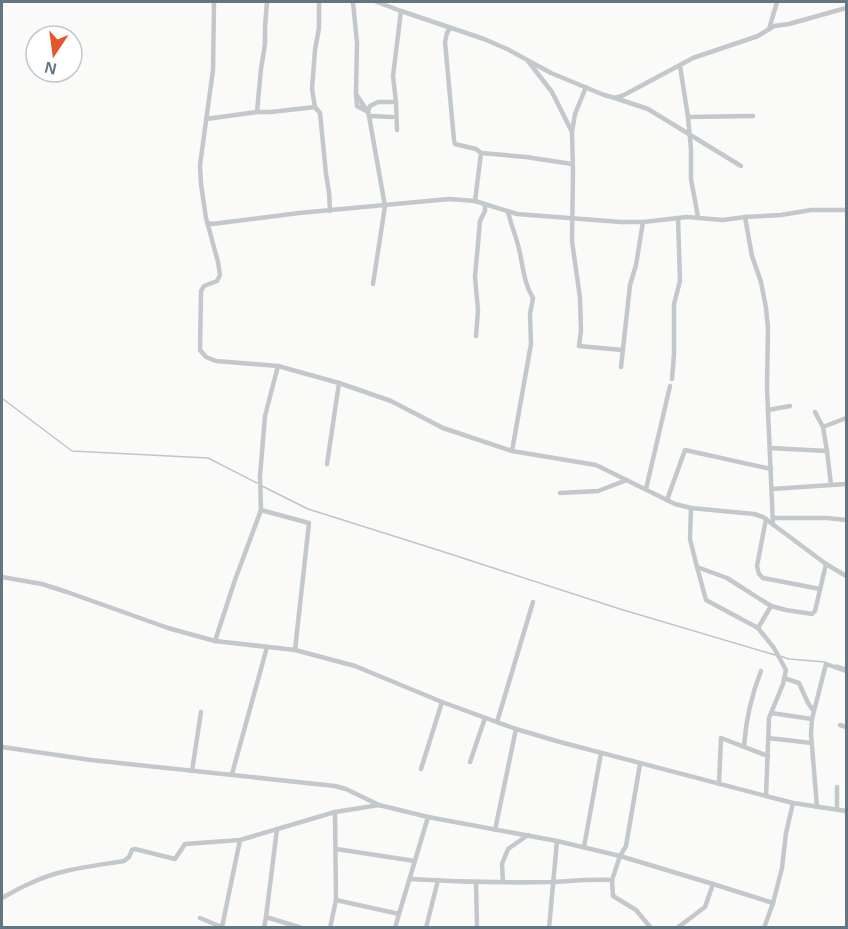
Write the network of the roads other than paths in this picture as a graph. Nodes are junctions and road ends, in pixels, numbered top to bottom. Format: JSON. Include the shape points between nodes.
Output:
{"nodes":[{"id":1,"x":214,"y":2,"type":"edge"},
{"id":2,"x":267,"y":2,"type":"edge"},
{"id":3,"x":319,"y":2,"type":"edge"},
{"id":4,"x":353,"y":2,"type":"edge"},
{"id":5,"x":377,"y":2,"type":"edge"},
{"id":6,"x":777,"y":2,"type":"edge"},
{"id":7,"x":846,"y":8,"type":"edge"},
{"id":8,"x":401,"y":11,"type":"junction"},
{"id":9,"x":450,"y":28,"type":"junction"},
{"id":10,"x":769,"y":28,"type":"junction"},
{"id":11,"x":525,"y":58,"type":"junction"},
{"id":12,"x":680,"y":66,"type":"junction"},
{"id":13,"x":586,"y":87,"type":"junction"},
{"id":14,"x":615,"y":98,"type":"junction"},
{"id":15,"x":396,"y":102,"type":"junction"},
{"id":16,"x":315,"y":107,"type":"junction"},
{"id":17,"x":257,"y":112,"type":"junction"},
{"id":18,"x":368,"y":113,"type":"junction"},
{"id":19,"x":753,"y":116,"type":"dead end"},
{"id":20,"x":393,"y":117,"type":"dead end"},
{"id":21,"x":688,"y":117,"type":"junction"},
{"id":22,"x":206,"y":119,"type":"junction"},
{"id":23,"x":397,"y":130,"type":"dead end"},
{"id":24,"x":572,"y":132,"type":"junction"},
{"id":25,"x":689,"y":134,"type":"junction"},
{"id":26,"x":482,"y":153,"type":"junction"},
{"id":27,"x":572,"y":164,"type":"junction"},
{"id":28,"x":741,"y":166,"type":"dead end"},
{"id":29,"x":474,"y":201,"type":"junction"},
{"id":30,"x":485,"y":205,"type":"junction"},
{"id":31,"x":385,"y":206,"type":"junction"},
{"id":32,"x":846,"y":210,"type":"edge"},
{"id":33,"x":330,"y":211,"type":"junction"},
{"id":34,"x":508,"y":212,"type":"junction"},
{"id":35,"x":698,"y":217,"type":"junction"},
{"id":36,"x":745,"y":217,"type":"junction"},
{"id":37,"x":678,"y":218,"type":"junction"},
{"id":38,"x":572,"y":219,"type":"junction"},
{"id":39,"x":644,"y":222,"type":"junction"},
{"id":40,"x":208,"y":223,"type":"junction"},
{"id":41,"x":373,"y":284,"type":"dead end"},
{"id":42,"x":476,"y":336,"type":"dead end"},
{"id":43,"x":622,"y":350,"type":"junction"},
{"id":44,"x":278,"y":366,"type":"junction"},
{"id":45,"x":621,"y":367,"type":"dead end"},
{"id":46,"x":672,"y":379,"type":"dead end"},
{"id":47,"x":339,"y":383,"type":"junction"},
{"id":48,"x":670,"y":386,"type":"dead end"},
{"id":49,"x":790,"y":406,"type":"dead end"},
{"id":50,"x":768,"y":410,"type":"junction"},
{"id":51,"x":815,"y":412,"type":"dead end"},
{"id":52,"x":846,"y":418,"type":"edge"},
{"id":53,"x":823,"y":427,"type":"junction"},
{"id":54,"x":770,"y":448,"type":"junction"},
{"id":55,"x":512,"y":451,"type":"junction"},
{"id":56,"x":827,"y":451,"type":"junction"},
{"id":57,"x":327,"y":464,"type":"dead end"},
{"id":58,"x":771,"y":469,"type":"junction"},
{"id":59,"x":628,"y":479,"type":"junction"},
{"id":60,"x":846,"y":484,"type":"edge"},
{"id":61,"x":831,"y":485,"type":"junction"},
{"id":62,"x":646,"y":489,"type":"junction"},
{"id":63,"x":772,"y":489,"type":"junction"},
{"id":64,"x":560,"y":493,"type":"dead end"},
{"id":65,"x":667,"y":500,"type":"junction"},
{"id":66,"x":691,"y":508,"type":"junction"},
{"id":67,"x":261,"y":510,"type":"junction"},
{"id":68,"x":773,"y":518,"type":"junction"},
{"id":69,"x":766,"y":519,"type":"junction"},
{"id":70,"x":846,"y":520,"type":"edge"},
{"id":71,"x":773,"y":525,"type":"junction"},
{"id":72,"x":826,"y":564,"type":"junction"},
{"id":73,"x":697,"y":567,"type":"junction"},
{"id":74,"x":846,"y":576,"type":"edge"},
{"id":75,"x":2,"y":577,"type":"edge"},
{"id":76,"x":820,"y":589,"type":"junction"},
{"id":77,"x":533,"y":602,"type":"dead end"},
{"id":78,"x":771,"y":606,"type":"junction"},
{"id":79,"x":758,"y":628,"type":"junction"},
{"id":80,"x":215,"y":640,"type":"junction"},
{"id":81,"x":267,"y":647,"type":"junction"},
{"id":82,"x":295,"y":650,"type":"junction"},
{"id":83,"x":760,"y":671,"type":"dead end"},
{"id":84,"x":846,"y":671,"type":"edge"},
{"id":85,"x":784,"y":678,"type":"junction"},
{"id":86,"x":442,"y":702,"type":"junction"},
{"id":87,"x":813,"y":710,"type":"junction"},
{"id":88,"x":201,"y":712,"type":"dead end"},
{"id":89,"x":771,"y":713,"type":"junction"},
{"id":90,"x":485,"y":718,"type":"junction"},
{"id":91,"x":812,"y":718,"type":"junction"},
{"id":92,"x":497,"y":722,"type":"junction"},
{"id":93,"x":840,"y":725,"type":"dead end"},
{"id":94,"x":846,"y":727,"type":"edge"},
{"id":95,"x":516,"y":729,"type":"junction"},
{"id":96,"x":768,"y":738,"type":"junction"},
{"id":97,"x":812,"y":743,"type":"junction"},
{"id":98,"x":744,"y":746,"type":"junction"},
{"id":99,"x":2,"y":747,"type":"edge"},
{"id":100,"x":601,"y":753,"type":"junction"},
{"id":101,"x":768,"y":756,"type":"junction"},
{"id":102,"x":470,"y":762,"type":"dead end"},
{"id":103,"x":640,"y":764,"type":"junction"},
{"id":104,"x":421,"y":769,"type":"dead end"},
{"id":105,"x":192,"y":771,"type":"junction"},
{"id":106,"x":232,"y":774,"type":"junction"},
{"id":107,"x":719,"y":784,"type":"junction"},
{"id":108,"x":837,"y":787,"type":"dead end"},
{"id":109,"x":766,"y":796,"type":"junction"},
{"id":110,"x":793,"y":803,"type":"junction"},
{"id":111,"x":379,"y":805,"type":"junction"},
{"id":112,"x":817,"y":807,"type":"junction"},
{"id":113,"x":837,"y":809,"type":"junction"},
{"id":114,"x":846,"y":811,"type":"edge"},
{"id":115,"x":335,"y":812,"type":"junction"},
{"id":116,"x":428,"y":817,"type":"junction"},
{"id":117,"x":277,"y":829,"type":"junction"},
{"id":118,"x":495,"y":830,"type":"junction"},
{"id":119,"x":528,"y":834,"type":"junction"},
{"id":120,"x":240,"y":840,"type":"junction"},
{"id":121,"x":557,"y":841,"type":"junction"},
{"id":122,"x":584,"y":847,"type":"junction"},
{"id":123,"x":336,"y":849,"type":"junction"},
{"id":124,"x":620,"y":856,"type":"junction"},
{"id":125,"x":415,"y":861,"type":"junction"},
{"id":126,"x":410,"y":879,"type":"junction"},
{"id":127,"x":438,"y":880,"type":"junction"},
{"id":128,"x":612,"y":880,"type":"junction"},
{"id":129,"x":476,"y":882,"type":"junction"},
{"id":130,"x":502,"y":882,"type":"junction"},
{"id":131,"x":552,"y":882,"type":"junction"},
{"id":132,"x":712,"y":884,"type":"junction"},
{"id":133,"x":2,"y":898,"type":"edge"},
{"id":134,"x":336,"y":900,"type":"junction"},
{"id":135,"x":773,"y":903,"type":"junction"},
{"id":136,"x":399,"y":914,"type":"junction"},
{"id":137,"x":266,"y":917,"type":"junction"},
{"id":138,"x":200,"y":918,"type":"dead end"},
{"id":139,"x":223,"y":927,"type":"edge"},
{"id":140,"x":264,"y":927,"type":"edge"},
{"id":141,"x":302,"y":927,"type":"edge"},
{"id":142,"x":331,"y":927,"type":"edge"},
{"id":143,"x":395,"y":927,"type":"edge"},
{"id":144,"x":426,"y":927,"type":"edge"},
{"id":145,"x":477,"y":927,"type":"edge"},
{"id":146,"x":549,"y":927,"type":"edge"},
{"id":147,"x":651,"y":927,"type":"edge"},
{"id":148,"x":677,"y":927,"type":"edge"},
{"id":149,"x":764,"y":927,"type":"edge"}],
"edges":[{"from":1,"to":22,"type":"street","via":[[213,70]]},
{"from":2,"to":17,"type":"street"},
{"from":3,"to":16,"type":"street","via":[[312,89]]},
{"from":4,"to":18,"type":"street","via":[[356,94]]},
{"from":5,"to":8,"type":"street"},
{"from":6,"to":10,"type":"street"},
{"from":7,"to":10,"type":"street"},
{"from":8,"to":9,"type":"street"},
{"from":8,"to":15,"type":"street","via":[[393,76]]},
{"from":9,"to":11,"type":"street"},
{"from":9,"to":26,"type":"street","via":[[445,42],[455,144]]},
{"from":10,"to":12,"type":"street","via":[[758,36]]},
{"from":11,"to":13,"type":"street"},
{"from":11,"to":24,"type":"street","via":[[552,92]]},
{"from":12,"to":14,"type":"street"},
{"from":12,"to":21,"type":"street"},
{"from":13,"to":14,"type":"street"},
{"from":13,"to":24,"type":"street"},
{"from":14,"to":25,"type":"street","via":[[648,109]]},
{"from":15,"to":18,"type":"street","via":[[378,102],[370,106]]},
{"from":15,"to":23,"type":"street"},
{"from":16,"to":17,"type":"street"},
{"from":16,"to":33,"type":"street","via":[[320,113]]},
{"from":17,"to":22,"type":"street"},
{"from":18,"to":20,"type":"street"},
{"from":18,"to":31,"type":"street"},
{"from":19,"to":21,"type":"street"},
{"from":21,"to":25,"type":"street"},
{"from":22,"to":40,"type":"street","via":[[200,165]]},
{"from":24,"to":27,"type":"street"},
{"from":25,"to":28,"type":"street"},
{"from":25,"to":35,"type":"street"},
{"from":26,"to":27,"type":"street"},
{"from":26,"to":29,"type":"street"},
{"from":27,"to":38,"type":"street"},
{"from":29,"to":30,"type":"street"},
{"from":29,"to":31,"type":"street","via":[[448,199]]},
{"from":30,"to":34,"type":"street"},
{"from":30,"to":42,"type":"street","via":[[475,277]]},
{"from":31,"to":33,"type":"street"},
{"from":31,"to":41,"type":"street"},
{"from":32,"to":36,"type":"street"},
{"from":33,"to":40,"type":"street"},
{"from":34,"to":38,"type":"street"},
{"from":34,"to":55,"type":"street","via":[[533,298],[531,344]]},
{"from":35,"to":36,"type":"street"},
{"from":35,"to":37,"type":"street"},
{"from":36,"to":50,"type":"street","via":[[766,308]]},
{"from":37,"to":39,"type":"street"},
{"from":37,"to":46,"type":"street","via":[[680,281],[674,304]]},
{"from":38,"to":39,"type":"street"},
{"from":38,"to":43,"type":"street","via":[[580,298],[579,346]]},
{"from":39,"to":43,"type":"street","via":[[630,285]]},
{"from":40,"to":44,"type":"street","via":[[220,275],[201,291],[200,350],[216,361]]},
{"from":43,"to":45,"type":"street"},
{"from":44,"to":47,"type":"street"},
{"from":44,"to":67,"type":"street","via":[[265,416]]},
{"from":47,"to":55,"type":"street","via":[[391,401],[443,428]]},
{"from":47,"to":57,"type":"street"},
{"from":48,"to":62,"type":"street"},
{"from":49,"to":50,"type":"street"},
{"from":50,"to":54,"type":"street"},
{"from":51,"to":53,"type":"street"},
{"from":52,"to":53,"type":"street"},
{"from":53,"to":56,"type":"street"},
{"from":54,"to":56,"type":"street"},
{"from":54,"to":58,"type":"street"},
{"from":55,"to":59,"type":"street","via":[[596,465]]},
{"from":56,"to":61,"type":"street"},
{"from":58,"to":63,"type":"street"},
{"from":58,"to":65,"type":"street","via":[[685,450]]},
{"from":59,"to":62,"type":"street"},
{"from":59,"to":64,"type":"street","via":[[598,492]]},
{"from":60,"to":61,"type":"street"},
{"from":61,"to":63,"type":"street"},
{"from":62,"to":65,"type":"street"},
{"from":63,"to":68,"type":"street"},
{"from":65,"to":66,"type":"street"},
{"from":66,"to":69,"type":"street","via":[[753,514]]},
{"from":66,"to":73,"type":"street","via":[[690,538]]},
{"from":67,"to":80,"type":"street"},
{"from":67,"to":82,"type":"street","via":[[309,523]]},
{"from":68,"to":70,"type":"street"},
{"from":68,"to":71,"type":"street"},
{"from":69,"to":71,"type":"street"},
{"from":69,"to":76,"type":"street","via":[[759,574]]},
{"from":71,"to":72,"type":"street"},
{"from":72,"to":74,"type":"street"},
{"from":72,"to":76,"type":"street"},
{"from":73,"to":78,"type":"street","via":[[727,578]]},
{"from":73,"to":79,"type":"street","via":[[706,600]]},
{"from":75,"to":80,"type":"street","via":[[42,584],[168,628]]},
{"from":76,"to":78,"type":"street","via":[[812,614]]},
{"from":77,"to":92,"type":"street"},
{"from":78,"to":79,"type":"street"},
{"from":79,"to":85,"type":"street","via":[[782,661]]},
{"from":80,"to":81,"type":"street"},
{"from":81,"to":82,"type":"street"},
{"from":81,"to":106,"type":"street"},
{"from":82,"to":86,"type":"street","via":[[355,666]]},
{"from":83,"to":98,"type":"street","via":[[748,712]]},
{"from":84,"to":87,"type":"street","via":[[826,664]]},
{"from":85,"to":87,"type":"street","via":[[799,683]]},
{"from":85,"to":89,"type":"street"},
{"from":86,"to":90,"type":"street"},
{"from":86,"to":104,"type":"street"},
{"from":87,"to":91,"type":"street"},
{"from":88,"to":105,"type":"street"},
{"from":89,"to":91,"type":"street"},
{"from":89,"to":96,"type":"street"},
{"from":90,"to":92,"type":"street"},
{"from":90,"to":102,"type":"street"},
{"from":91,"to":97,"type":"street"},
{"from":92,"to":95,"type":"street"},
{"from":93,"to":94,"type":"street"},
{"from":95,"to":100,"type":"street"},
{"from":95,"to":118,"type":"street"},
{"from":96,"to":97,"type":"street"},
{"from":96,"to":101,"type":"street"},
{"from":97,"to":112,"type":"street"},
{"from":98,"to":101,"type":"street"},
{"from":98,"to":107,"type":"street","via":[[721,738]]},
{"from":99,"to":105,"type":"street"},
{"from":100,"to":103,"type":"street"},
{"from":100,"to":122,"type":"street"},
{"from":101,"to":109,"type":"street"},
{"from":103,"to":107,"type":"street"},
{"from":103,"to":124,"type":"street","via":[[626,846]]},
{"from":105,"to":106,"type":"street"},
{"from":106,"to":111,"type":"street","via":[[335,786]]},
{"from":107,"to":109,"type":"street"},
{"from":108,"to":113,"type":"street"},
{"from":109,"to":110,"type":"street"},
{"from":110,"to":112,"type":"street"},
{"from":110,"to":135,"type":"street"},
{"from":111,"to":115,"type":"street"},
{"from":111,"to":116,"type":"street"},
{"from":112,"to":113,"type":"street"},
{"from":113,"to":114,"type":"street"},
{"from":115,"to":117,"type":"street"},
{"from":115,"to":123,"type":"street"},
{"from":116,"to":118,"type":"street"},
{"from":116,"to":125,"type":"street"},
{"from":117,"to":120,"type":"street"},
{"from":117,"to":137,"type":"street"},
{"from":118,"to":119,"type":"street"},
{"from":119,"to":121,"type":"street"},
{"from":119,"to":130,"type":"street","via":[[508,849],[502,864]]},
{"from":120,"to":133,"type":"street","via":[[185,844],[175,859],[135,849],[124,861],[47,877]]},
{"from":120,"to":139,"type":"street"},
{"from":121,"to":122,"type":"street"},
{"from":121,"to":131,"type":"street"},
{"from":122,"to":124,"type":"street"},
{"from":123,"to":125,"type":"street"},
{"from":123,"to":134,"type":"street"},
{"from":124,"to":128,"type":"street"},
{"from":124,"to":132,"type":"street"},
{"from":125,"to":126,"type":"street"},
{"from":126,"to":127,"type":"street"},
{"from":126,"to":136,"type":"street"},
{"from":127,"to":129,"type":"street"},
{"from":127,"to":144,"type":"street"},
{"from":128,"to":131,"type":"street"},
{"from":128,"to":147,"type":"street","via":[[613,896],[636,910]]},
{"from":129,"to":130,"type":"street"},
{"from":129,"to":145,"type":"street"},
{"from":130,"to":131,"type":"street"},
{"from":131,"to":146,"type":"street"},
{"from":132,"to":135,"type":"street"},
{"from":132,"to":148,"type":"street","via":[[705,907]]},
{"from":134,"to":136,"type":"street"},
{"from":134,"to":142,"type":"street"},
{"from":135,"to":149,"type":"street"},
{"from":136,"to":143,"type":"street"},
{"from":137,"to":140,"type":"street"},
{"from":137,"to":141,"type":"street"},
{"from":138,"to":139,"type":"street"}]}
